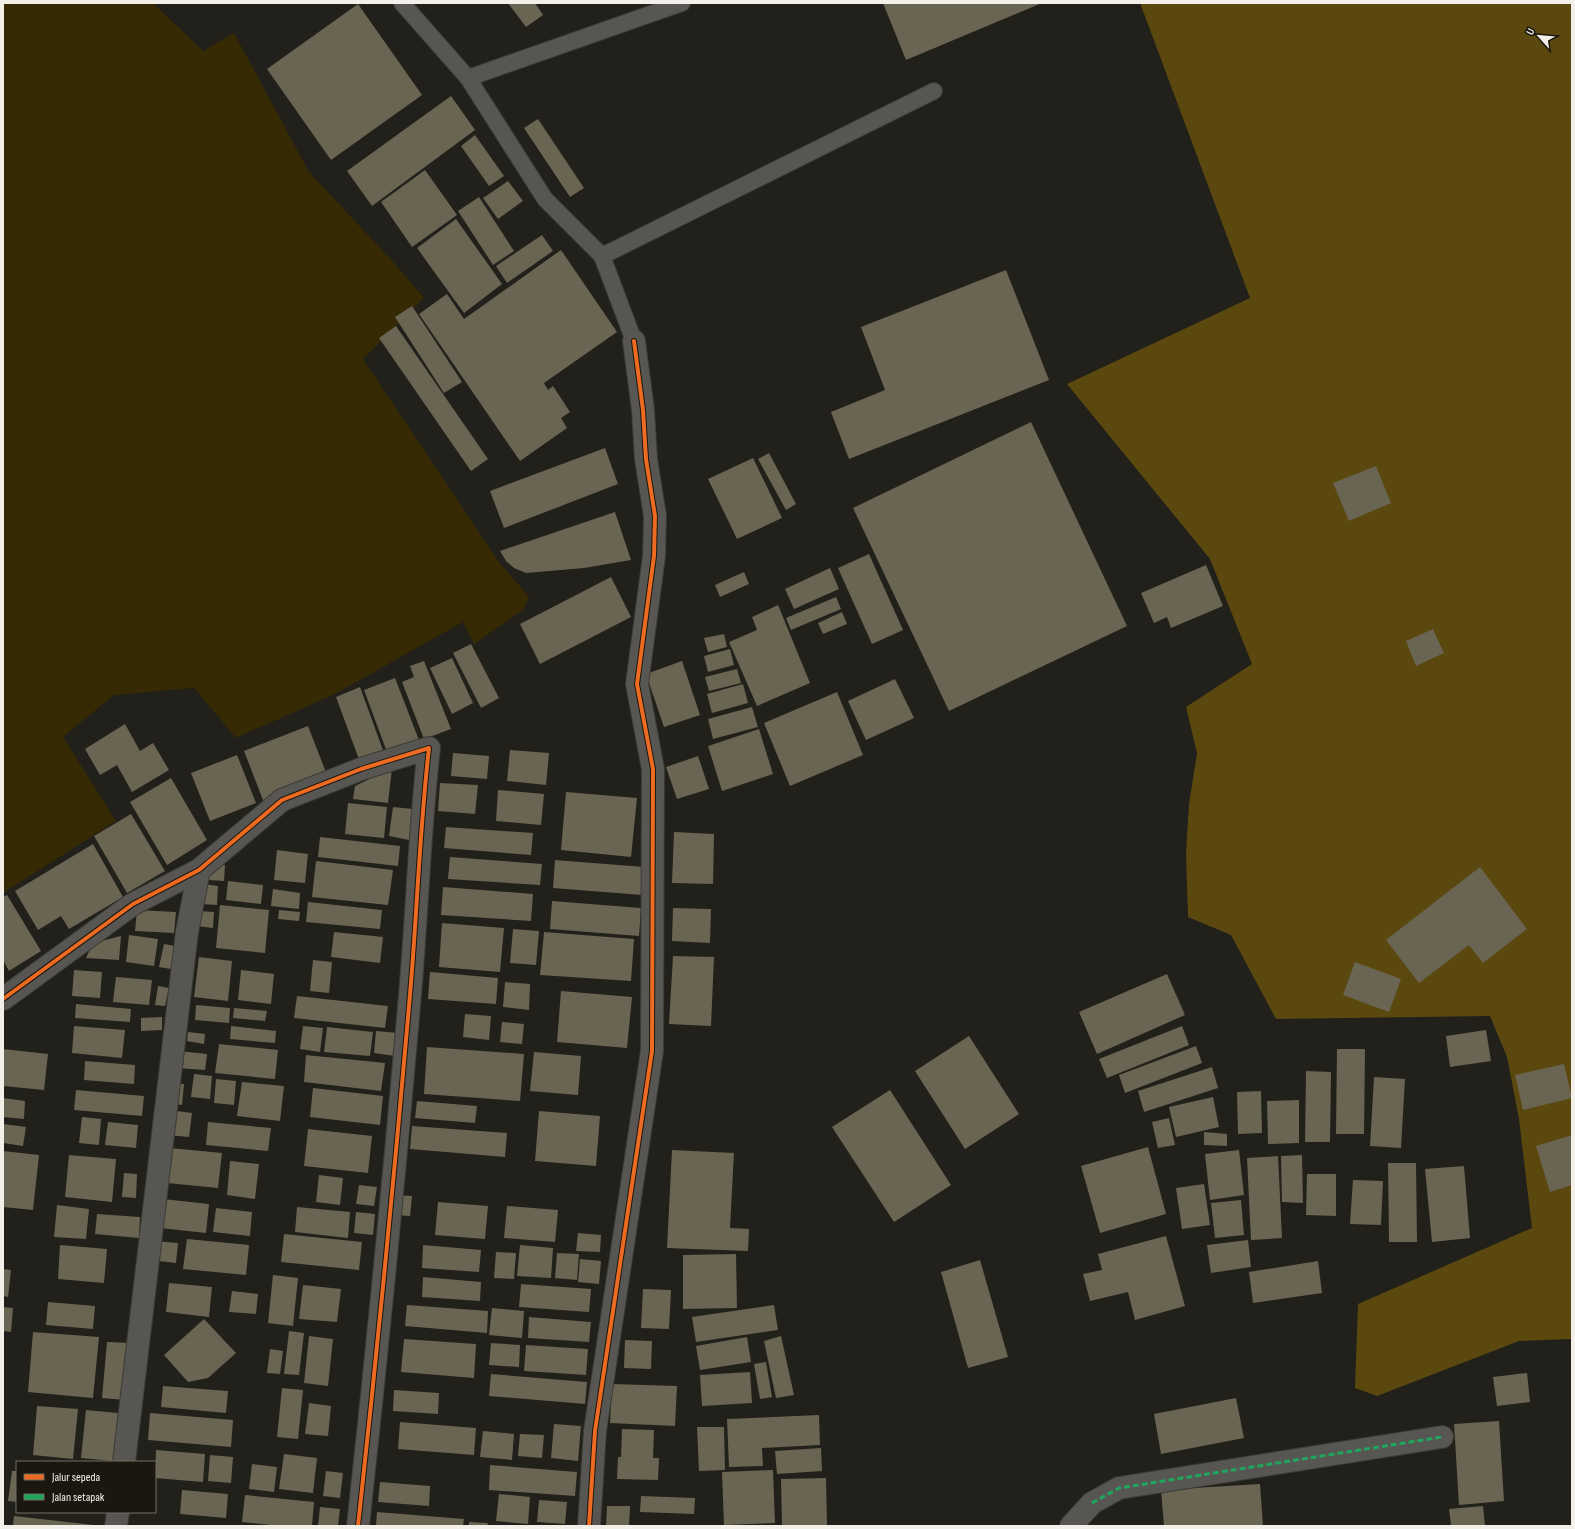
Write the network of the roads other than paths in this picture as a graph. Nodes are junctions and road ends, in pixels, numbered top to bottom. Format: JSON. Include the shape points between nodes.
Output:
{"nodes":[{"id":1,"x":402,"y":3,"type":"edge"},
{"id":2,"x":682,"y":3,"type":"edge"},
{"id":3,"x":468,"y":78,"type":"junction"},
{"id":4,"x":934,"y":91,"type":"dead end"},
{"id":5,"x":602,"y":256,"type":"junction"},
{"id":6,"x":634,"y":341,"type":"joint"},
{"id":7,"x":199,"y":870,"type":"junction"},
{"id":8,"x":3,"y":999,"type":"edge"},
{"id":9,"x":1442,"y":1437,"type":"dead end"},
{"id":10,"x":124,"y":1461,"type":"edge"},
{"id":11,"x":118,"y":1513,"type":"edge"},
{"id":12,"x":116,"y":1526,"type":"edge"},
{"id":13,"x":358,"y":1526,"type":"edge"},
{"id":14,"x":589,"y":1526,"type":"edge"},
{"id":15,"x":1071,"y":1526,"type":"edge"}],
"edges":[{"from":1,"to":3,"type":"lane"},
{"from":2,"to":3,"type":"lane"},
{"from":3,"to":5,"type":"lane","via":[[545,199]]},
{"from":4,"to":5,"type":"lane"},
{"from":5,"to":6,"type":"lane"},
{"from":6,"to":14,"type":"street","via":[[646,459],[655,516],[654,556],[637,684],[653,769],[652,1050],[595,1431]]},
{"from":7,"to":8,"type":"street","via":[[133,904]]},
{"from":7,"to":10,"type":"street","via":[[187,932]]},
{"from":7,"to":13,"type":"street","via":[[282,800],[361,769],[429,748],[422,805],[409,1012]]},
{"from":9,"to":15,"type":"street","via":[[1119,1488],[1092,1504]]},
{"from":11,"to":12,"type":"street"}]}
